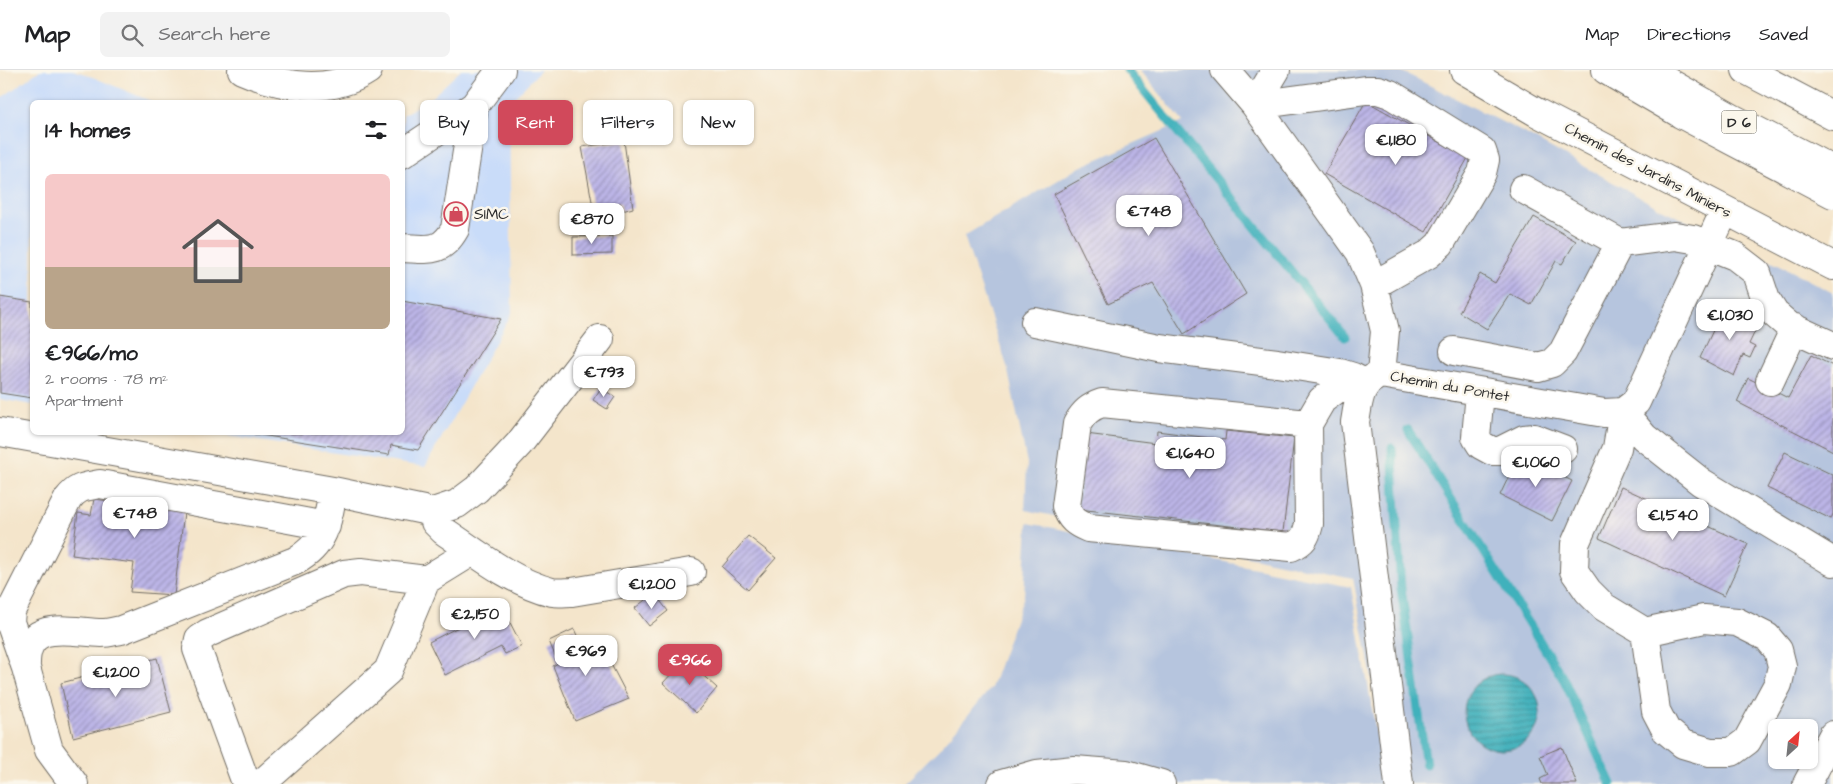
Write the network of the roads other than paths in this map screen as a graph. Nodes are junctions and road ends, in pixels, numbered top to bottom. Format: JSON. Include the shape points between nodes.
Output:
{"nodes":[{"id":1,"x":368,"y":70,"type":"edge"},
{"id":2,"x":501,"y":70,"type":"edge"},
{"id":3,"x":1225,"y":70,"type":"edge"},
{"id":4,"x":1276,"y":70,"type":"edge"},
{"id":5,"x":1464,"y":70,"type":"edge"},
{"id":6,"x":1606,"y":70,"type":"edge"},
{"id":7,"x":1647,"y":70,"type":"edge"},
{"id":8,"x":1746,"y":70,"type":"edge"},
{"id":9,"x":246,"y":71,"type":"edge"},
{"id":10,"x":478,"y":100,"type":"edge"},
{"id":11,"x":1255,"y":106,"type":"junction"},
{"id":12,"x":1833,"y":116,"type":"edge"},
{"id":13,"x":420,"y":142,"type":"edge"},
{"id":14,"x":468,"y":145,"type":"edge"},
{"id":15,"x":405,"y":152,"type":"edge"},
{"id":16,"x":1833,"y":170,"type":"edge"},
{"id":17,"x":1523,"y":189,"type":"dead end"},
{"id":18,"x":1833,"y":194,"type":"edge"},
{"id":19,"x":1725,"y":210,"type":"junction"},
{"id":20,"x":1620,"y":243,"type":"junction"},
{"id":21,"x":1709,"y":245,"type":"junction"},
{"id":22,"x":405,"y":248,"type":"edge"},
{"id":23,"x":1833,"y":266,"type":"edge"},
{"id":24,"x":1374,"y":285,"type":"junction"},
{"id":25,"x":1035,"y":322,"type":"dead end"},
{"id":26,"x":1795,"y":328,"type":"junction"},
{"id":27,"x":600,"y":339,"type":"dead end"},
{"id":28,"x":1833,"y":346,"type":"edge"},
{"id":29,"x":1454,"y":351,"type":"dead end"},
{"id":30,"x":1373,"y":379,"type":"junction"},
{"id":31,"x":1770,"y":381,"type":"dead end"},
{"id":32,"x":1480,"y":392,"type":"junction"},
{"id":33,"x":1623,"y":412,"type":"junction"},
{"id":34,"x":1308,"y":424,"type":"junction"},
{"id":35,"x":0,"y":432,"type":"edge"},
{"id":36,"x":1563,"y":449,"type":"dead end"},
{"id":37,"x":334,"y":491,"type":"junction"},
{"id":38,"x":433,"y":512,"type":"junction"},
{"id":39,"x":326,"y":526,"type":"junction"},
{"id":40,"x":473,"y":551,"type":"junction"},
{"id":41,"x":1833,"y":562,"type":"edge"},
{"id":42,"x":691,"y":572,"type":"dead end"},
{"id":43,"x":426,"y":580,"type":"junction"},
{"id":44,"x":1645,"y":632,"type":"junction"},
{"id":45,"x":26,"y":668,"type":"junction"},
{"id":46,"x":1833,"y":735,"type":"edge"},
{"id":47,"x":74,"y":784,"type":"edge"},
{"id":48,"x":248,"y":784,"type":"edge"},
{"id":49,"x":262,"y":784,"type":"edge"},
{"id":50,"x":1002,"y":784,"type":"edge"},
{"id":51,"x":1161,"y":784,"type":"edge"},
{"id":52,"x":1399,"y":784,"type":"edge"},
{"id":53,"x":1807,"y":784,"type":"edge"}],
"edges":[{"from":1,"to":9,"type":"main road","via":[[332,84],[304,86],[272,81]]},
{"from":2,"to":10,"type":"main road"},
{"from":3,"to":11,"type":"main road"},
{"from":4,"to":11,"type":"main road"},
{"from":5,"to":19,"type":"main road","name":"Chemin des Jardins Miniers","via":[[1536,112]]},
{"from":6,"to":18,"type":"main road","via":[[1681,114]]},
{"from":7,"to":16,"type":"main road","number":"D 6"},
{"from":8,"to":12,"type":"main road"},
{"from":11,"to":24,"type":"main road","via":[[1360,252]]},
{"from":11,"to":24,"type":"main road","via":[[1378,90],[1390,94],[1482,151],[1485,160],[1482,173],[1440,244],[1429,254]]},
{"from":13,"to":15,"type":"main road"},
{"from":14,"to":22,"type":"main road","via":[[455,229],[450,239],[431,250]]},
{"from":17,"to":20,"type":"main road"},
{"from":19,"to":21,"type":"main road"},
{"from":19,"to":23,"type":"main road","name":"Chemin des Jardins Miniers"},
{"from":20,"to":21,"type":"main road","via":[[1675,236]]},
{"from":20,"to":29,"type":"main road","via":[[1563,352],[1552,362],[1538,367]]},
{"from":21,"to":26,"type":"main road","via":[[1735,256],[1757,273],[1766,300],[1775,314]]},
{"from":21,"to":33,"type":"main road","via":[[1636,402]]},
{"from":24,"to":30,"type":"main road","via":[[1385,331]]},
{"from":25,"to":30,"type":"main road","via":[[1159,348],[1277,362]]},
{"from":26,"to":28,"type":"main road"},
{"from":26,"to":31,"type":"main road"},
{"from":27,"to":38,"type":"main road","via":[[519,444],[457,504]]},
{"from":30,"to":32,"type":"main road","name":"Chemin du Pontet"},
{"from":30,"to":34,"type":"main road","via":[[1337,389],[1322,400]]},
{"from":30,"to":52,"type":"main road","via":[[1360,394],[1355,422]]},
{"from":32,"to":33,"type":"main road","name":"Chemin du Pontet","via":[[1604,413]]},
{"from":32,"to":36,"type":"main road","via":[[1476,436],[1481,445],[1500,451],[1524,439],[1534,438]]},
{"from":33,"to":41,"type":"main road","via":[[1644,437],[1701,482]]},
{"from":33,"to":44,"type":"main road","via":[[1617,448],[1575,544],[1574,571],[1604,607]]},
{"from":34,"to":34,"type":"main road","via":[[1309,524],[1301,543],[1291,547],[1088,528],[1077,524],[1066,506],[1077,424],[1090,407],[1102,404]]},
{"from":35,"to":37,"type":"main road"},
{"from":37,"to":38,"type":"main road"},
{"from":37,"to":39,"type":"main road"},
{"from":38,"to":40,"type":"main road","via":[[435,522],[444,532]]},
{"from":39,"to":45,"type":"main road","via":[[311,551],[295,561],[122,630],[104,633],[57,629],[34,636],[25,654]]},
{"from":39,"to":45,"type":"main road","via":[[100,484],[82,487],[68,499],[11,611],[10,622]]},
{"from":40,"to":42,"type":"main road","via":[[514,577],[555,593]]},
{"from":40,"to":43,"type":"main road"},
{"from":43,"to":48,"type":"main road","via":[[361,572],[344,574],[199,639],[198,649]]},
{"from":43,"to":49,"type":"main road","via":[[388,671]]},
{"from":44,"to":44,"type":"main road","via":[[1656,711],[1666,730],[1683,744],[1710,752],[1732,752],[1747,741],[1778,684],[1782,666],[1778,650],[1767,637],[1738,622],[1704,619]]},
{"from":45,"to":47,"type":"main road","via":[[49,750]]},
{"from":46,"to":53,"type":"main road"},
{"from":50,"to":51,"type":"main road","via":[[1037,774],[1074,770],[1126,774]]}]}
